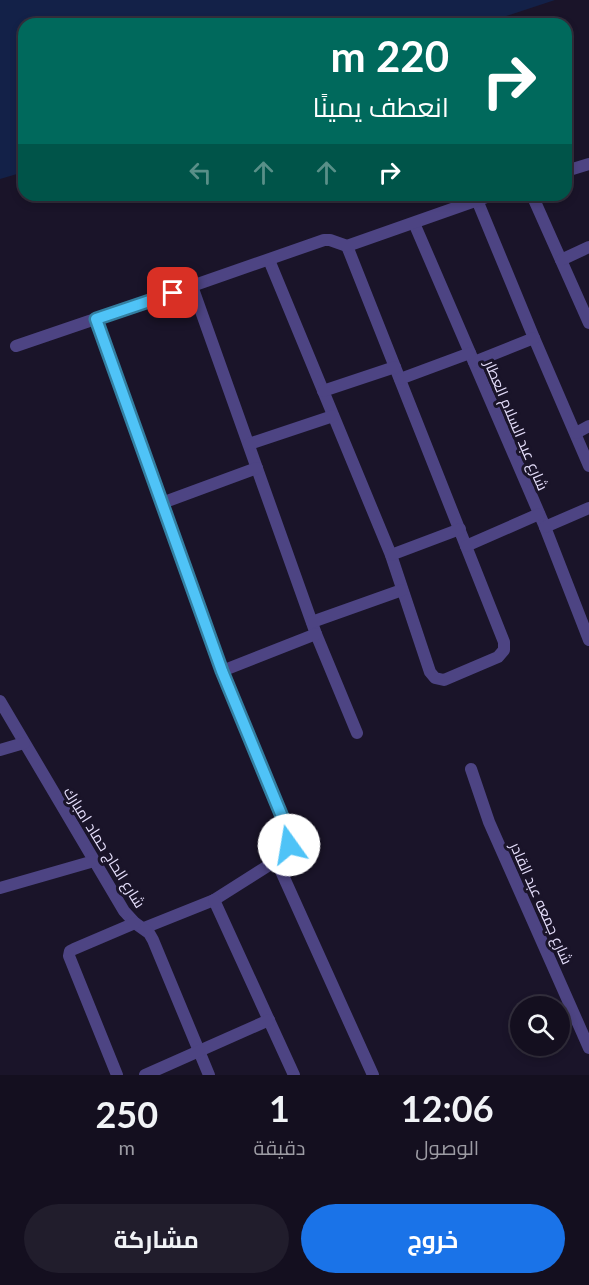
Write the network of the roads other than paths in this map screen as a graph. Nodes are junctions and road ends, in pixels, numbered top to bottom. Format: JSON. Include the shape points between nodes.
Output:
{"nodes":[{"id":1,"x":589,"y":164,"type":"edge"},
{"id":2,"x":572,"y":169,"type":"edge"},
{"id":3,"x":474,"y":201,"type":"edge"},
{"id":4,"x":477,"y":201,"type":"edge"},
{"id":5,"x":535,"y":201,"type":"edge"},
{"id":6,"x":414,"y":223,"type":"junction"},
{"id":7,"x":347,"y":246,"type":"junction"},
{"id":8,"x":589,"y":247,"type":"edge"},
{"id":9,"x":269,"y":260,"type":"junction"},
{"id":10,"x":561,"y":260,"type":"junction"},
{"id":11,"x":192,"y":286,"type":"junction"},
{"id":12,"x":96,"y":319,"type":"junction"},
{"id":13,"x":589,"y":323,"type":"edge"},
{"id":14,"x":534,"y":338,"type":"junction"},
{"id":15,"x":16,"y":346,"type":"dead end"},
{"id":16,"x":472,"y":357,"type":"junction"},
{"id":17,"x":395,"y":367,"type":"junction"},
{"id":18,"x":400,"y":379,"type":"junction"},
{"id":19,"x":323,"y":391,"type":"junction"},
{"id":20,"x":333,"y":416,"type":"junction"},
{"id":21,"x":589,"y":426,"type":"edge"},
{"id":22,"x":576,"y":433,"type":"junction"},
{"id":23,"x":249,"y":444,"type":"junction"},
{"id":24,"x":589,"y":466,"type":"edge"},
{"id":25,"x":257,"y":468,"type":"junction"},
{"id":26,"x":162,"y":504,"type":"junction"},
{"id":27,"x":589,"y":508,"type":"edge"},
{"id":28,"x":539,"y":514,"type":"junction"},
{"id":29,"x":545,"y":527,"type":"junction"},
{"id":30,"x":460,"y":529,"type":"junction"},
{"id":31,"x":466,"y":546,"type":"junction"},
{"id":32,"x":391,"y":555,"type":"junction"},
{"id":33,"x":402,"y":590,"type":"junction"},
{"id":34,"x":314,"y":628,"type":"junction"},
{"id":35,"x":589,"y":640,"type":"edge"},
{"id":36,"x":222,"y":671,"type":"junction"},
{"id":37,"x":0,"y":701,"type":"edge"},
{"id":38,"x":357,"y":733,"type":"dead end"},
{"id":39,"x":24,"y":744,"type":"junction"},
{"id":40,"x":0,"y":750,"type":"edge"},
{"id":41,"x":471,"y":770,"type":"dead end"},
{"id":42,"x":276,"y":860,"type":"junction"},
{"id":43,"x":94,"y":861,"type":"junction"},
{"id":44,"x":0,"y":888,"type":"edge"},
{"id":45,"x":214,"y":900,"type":"junction"},
{"id":46,"x":139,"y":925,"type":"junction"},
{"id":47,"x":269,"y":1020,"type":"junction"},
{"id":48,"x":589,"y":1048,"type":"edge"},
{"id":49,"x":198,"y":1050,"type":"junction"},
{"id":50,"x":117,"y":1075,"type":"edge"},
{"id":51,"x":145,"y":1075,"type":"edge"},
{"id":52,"x":209,"y":1075,"type":"edge"},
{"id":53,"x":294,"y":1075,"type":"edge"},
{"id":54,"x":373,"y":1075,"type":"edge"}],
"edges":[{"from":1,"to":2,"type":"street"},
{"from":3,"to":6,"type":"street"},
{"from":4,"to":14,"type":"street"},
{"from":5,"to":10,"type":"street"},
{"from":6,"to":7,"type":"street"},
{"from":6,"to":16,"type":"street","name":"شارع عبد السلام العطار"},
{"from":7,"to":9,"type":"street","via":[[324,240]]},
{"from":7,"to":17,"type":"street"},
{"from":8,"to":10,"type":"street"},
{"from":9,"to":11,"type":"street"},
{"from":9,"to":19,"type":"street"},
{"from":10,"to":13,"type":"street"},
{"from":11,"to":12,"type":"street"},
{"from":11,"to":23,"type":"street"},
{"from":12,"to":15,"type":"street"},
{"from":12,"to":26,"type":"street"},
{"from":14,"to":16,"type":"street"},
{"from":14,"to":22,"type":"street"},
{"from":16,"to":18,"type":"street"},
{"from":16,"to":28,"type":"street","name":"شارع عبد السلام العطار"},
{"from":17,"to":18,"type":"street"},
{"from":17,"to":19,"type":"street"},
{"from":18,"to":30,"type":"street"},
{"from":19,"to":20,"type":"street"},
{"from":20,"to":23,"type":"street"},
{"from":20,"to":32,"type":"street"},
{"from":21,"to":22,"type":"street"},
{"from":22,"to":24,"type":"street"},
{"from":23,"to":25,"type":"street"},
{"from":25,"to":26,"type":"street"},
{"from":25,"to":34,"type":"street"},
{"from":26,"to":36,"type":"street"},
{"from":27,"to":29,"type":"street"},
{"from":28,"to":29,"type":"street","name":"شارع عبد السلام العطار"},
{"from":28,"to":31,"type":"street"},
{"from":29,"to":35,"type":"street","name":"شارع عبد السلام العطار"},
{"from":30,"to":31,"type":"street"},
{"from":30,"to":32,"type":"street"},
{"from":31,"to":33,"type":"street","via":[[504,642],[504,651],[498,657],[448,678],[435,678]]},
{"from":32,"to":33,"type":"street"},
{"from":33,"to":34,"type":"street"},
{"from":34,"to":36,"type":"street"},
{"from":34,"to":38,"type":"street"},
{"from":36,"to":42,"type":"street","via":[[288,831],[289,845]]},
{"from":37,"to":39,"type":"street","name":"شارع الحاج حماد امبارك"},
{"from":39,"to":40,"type":"street"},
{"from":39,"to":43,"type":"street","name":"شارع الحاج حماد امبارك"},
{"from":41,"to":48,"type":"street","name":"شارع جمعه عبد القادر","via":[[489,822]]},
{"from":42,"to":45,"type":"street"},
{"from":42,"to":54,"type":"street"},
{"from":43,"to":44,"type":"street"},
{"from":43,"to":46,"type":"street","name":"شارع الحاج حماد امبارك","via":[[124,911]]},
{"from":45,"to":46,"type":"street"},
{"from":45,"to":47,"type":"street"},
{"from":46,"to":49,"type":"street","name":"شارع الحاج حماد امبارك","via":[[153,940]]},
{"from":46,"to":50,"type":"street","via":[[72,950],[69,956]]},
{"from":47,"to":49,"type":"street"},
{"from":47,"to":53,"type":"street"},
{"from":49,"to":51,"type":"street"},
{"from":49,"to":52,"type":"street","name":"شارع الحاج حماد امبارك"}]}
